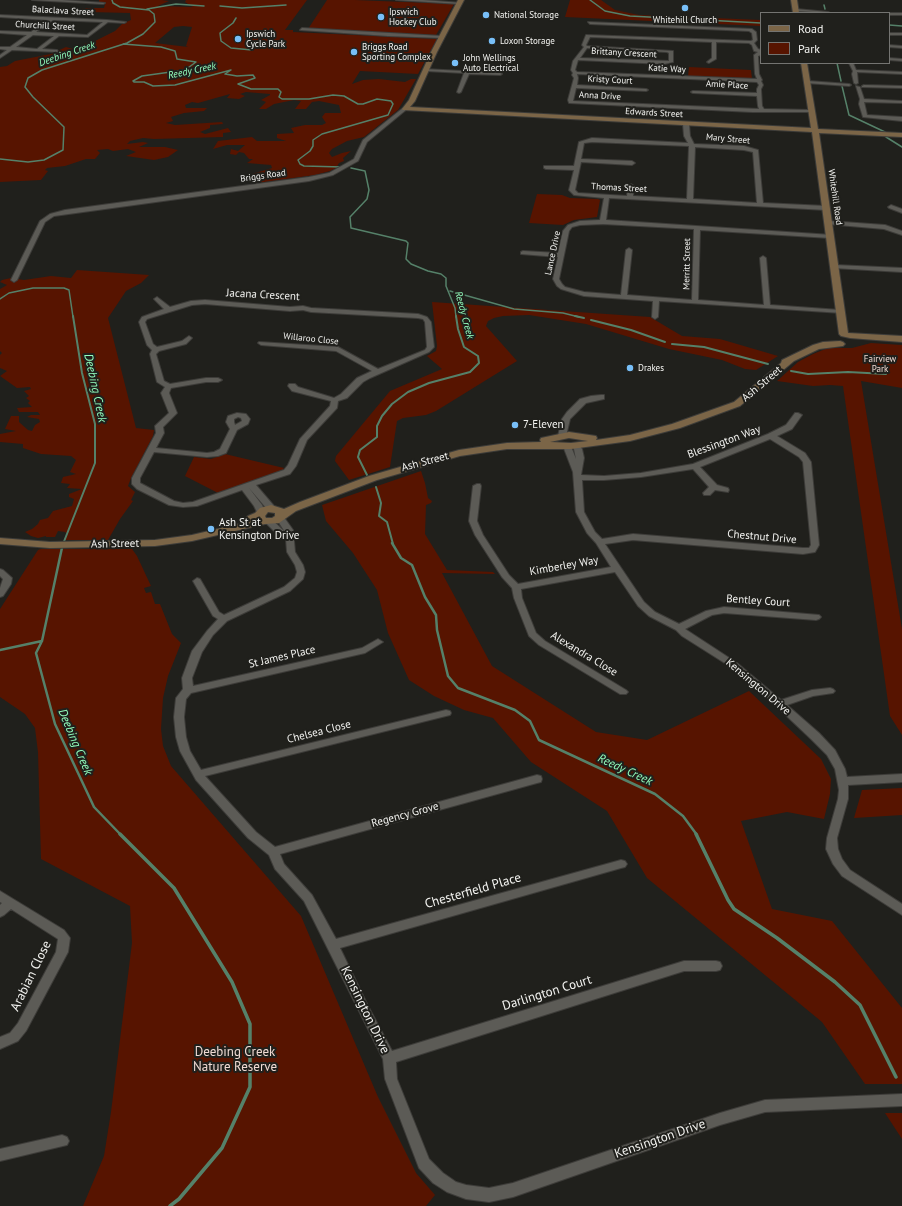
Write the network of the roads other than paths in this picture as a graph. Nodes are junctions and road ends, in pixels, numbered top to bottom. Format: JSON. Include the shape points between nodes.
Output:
{"nodes":[{"id":1,"x":34,"y":0,"type":"edge"},
{"id":2,"x":398,"y":0,"type":"edge"},
{"id":3,"x":794,"y":0,"type":"edge"},
{"id":4,"x":63,"y":1,"type":"edge"},
{"id":5,"x":460,"y":1,"type":"edge"},
{"id":6,"x":103,"y":3,"type":"dead end"},
{"id":7,"x":796,"y":12,"type":"edge"},
{"id":8,"x":890,"y":14,"type":"edge"},
{"id":9,"x":902,"y":14,"type":"edge"},
{"id":10,"x":0,"y":16,"type":"edge"},
{"id":11,"x":51,"y":19,"type":"junction"},
{"id":12,"x":107,"y":21,"type":"junction"},
{"id":13,"x":124,"y":22,"type":"dead end"},
{"id":14,"x":590,"y":28,"type":"junction"},
{"id":15,"x":302,"y":29,"type":"dead end"},
{"id":16,"x":0,"y":32,"type":"edge"},
{"id":17,"x":31,"y":34,"type":"junction"},
{"id":18,"x":890,"y":34,"type":"edge"},
{"id":19,"x":902,"y":34,"type":"edge"},
{"id":20,"x":58,"y":35,"type":"junction"},
{"id":21,"x":442,"y":36,"type":"junction"},
{"id":22,"x":714,"y":40,"type":"junction"},
{"id":23,"x":751,"y":42,"type":"junction"},
{"id":24,"x":890,"y":46,"type":"edge"},
{"id":25,"x":586,"y":47,"type":"junction"},
{"id":26,"x":902,"y":47,"type":"edge"},
{"id":27,"x":0,"y":48,"type":"edge"},
{"id":28,"x":11,"y":49,"type":"junction"},
{"id":29,"x":38,"y":50,"type":"junction"},
{"id":30,"x":57,"y":51,"type":"dead end"},
{"id":31,"x":760,"y":52,"type":"edge"},
{"id":32,"x":760,"y":53,"type":"edge"},
{"id":33,"x":0,"y":57,"type":"edge"},
{"id":34,"x":577,"y":59,"type":"junction"},
{"id":35,"x":890,"y":59,"type":"edge"},
{"id":36,"x":902,"y":60,"type":"edge"},
{"id":37,"x":709,"y":62,"type":"dead end"},
{"id":38,"x":804,"y":64,"type":"edge"},
{"id":39,"x":851,"y":64,"type":"edge"},
{"id":40,"x":426,"y":70,"type":"junction"},
{"id":41,"x":855,"y":71,"type":"junction"},
{"id":42,"x":467,"y":72,"type":"junction"},
{"id":43,"x":576,"y":72,"type":"junction"},
{"id":44,"x":902,"y":73,"type":"edge"},
{"id":45,"x":500,"y":74,"type":"dead end"},
{"id":46,"x":758,"y":81,"type":"junction"},
{"id":47,"x":808,"y":82,"type":"junction"},
{"id":48,"x":859,"y":85,"type":"junction"},
{"id":49,"x":574,"y":86,"type":"junction"},
{"id":50,"x":902,"y":87,"type":"edge"},
{"id":51,"x":646,"y":90,"type":"dead end"},
{"id":52,"x":459,"y":92,"type":"dead end"},
{"id":53,"x":693,"y":92,"type":"dead end"},
{"id":54,"x":760,"y":95,"type":"junction"},
{"id":55,"x":862,"y":100,"type":"junction"},
{"id":56,"x":902,"y":102,"type":"edge"},
{"id":57,"x":405,"y":109,"type":"junction"},
{"id":58,"x":763,"y":111,"type":"junction"},
{"id":59,"x":812,"y":111,"type":"junction"},
{"id":60,"x":902,"y":119,"type":"edge"},
{"id":61,"x":686,"y":124,"type":"junction"},
{"id":62,"x":816,"y":131,"type":"junction"},
{"id":63,"x":902,"y":135,"type":"edge"},
{"id":64,"x":692,"y":145,"type":"junction"},
{"id":65,"x":578,"y":160,"type":"junction"},
{"id":66,"x":632,"y":164,"type":"dead end"},
{"id":67,"x":546,"y":167,"type":"dead end"},
{"id":68,"x":576,"y":168,"type":"junction"},
{"id":69,"x":631,"y":186,"type":"dead end"},
{"id":70,"x":607,"y":196,"type":"junction"},
{"id":71,"x":630,"y":197,"type":"junction"},
{"id":72,"x":690,"y":201,"type":"junction"},
{"id":73,"x":760,"y":205,"type":"junction"},
{"id":74,"x":891,"y":207,"type":"dead end"},
{"id":75,"x":826,"y":208,"type":"junction"},
{"id":76,"x":902,"y":211,"type":"edge"},
{"id":77,"x":603,"y":222,"type":"junction"},
{"id":78,"x":828,"y":223,"type":"junction"},
{"id":79,"x":902,"y":226,"type":"edge"},
{"id":80,"x":697,"y":228,"type":"junction"},
{"id":81,"x":894,"y":230,"type":"junction"},
{"id":82,"x":902,"y":233,"type":"edge"},
{"id":83,"x":830,"y":236,"type":"junction"},
{"id":84,"x":629,"y":250,"type":"dead end"},
{"id":85,"x":523,"y":253,"type":"dead end"},
{"id":86,"x":561,"y":255,"type":"junction"},
{"id":87,"x":763,"y":258,"type":"dead end"},
{"id":88,"x":835,"y":267,"type":"junction"},
{"id":89,"x":902,"y":270,"type":"edge"},
{"id":90,"x":14,"y":280,"type":"dead end"},
{"id":91,"x":624,"y":297,"type":"junction"},
{"id":92,"x":157,"y":299,"type":"dead end"},
{"id":93,"x":656,"y":299,"type":"junction"},
{"id":94,"x":696,"y":302,"type":"junction"},
{"id":95,"x":767,"y":307,"type":"junction"},
{"id":96,"x":169,"y":310,"type":"junction"},
{"id":97,"x":840,"y":312,"type":"junction"},
{"id":98,"x":655,"y":317,"type":"dead end"},
{"id":99,"x":849,"y":337,"type":"junction"},
{"id":100,"x":189,"y":338,"type":"dead end"},
{"id":101,"x":902,"y":339,"type":"edge"},
{"id":102,"x":836,"y":342,"type":"junction"},
{"id":103,"x":261,"y":343,"type":"dead end"},
{"id":104,"x":156,"y":349,"type":"junction"},
{"id":105,"x":377,"y":371,"type":"junction"},
{"id":106,"x":218,"y":380,"type":"dead end"},
{"id":107,"x":169,"y":386,"type":"junction"},
{"id":108,"x":292,"y":386,"type":"dead end"},
{"id":109,"x":601,"y":397,"type":"dead end"},
{"id":110,"x":335,"y":400,"type":"junction"},
{"id":111,"x":798,"y":415,"type":"dead end"},
{"id":112,"x":234,"y":429,"type":"dead end"},
{"id":113,"x":771,"y":436,"type":"junction"},
{"id":114,"x":569,"y":441,"type":"junction"},
{"id":115,"x":152,"y":450,"type":"junction"},
{"id":116,"x":695,"y":466,"type":"junction"},
{"id":117,"x":577,"y":475,"type":"junction"},
{"id":118,"x":247,"y":486,"type":"junction"},
{"id":119,"x":477,"y":486,"type":"dead end"},
{"id":120,"x":725,"y":490,"type":"dead end"},
{"id":121,"x":270,"y":515,"type":"junction"},
{"id":122,"x":289,"y":537,"type":"junction"},
{"id":123,"x":0,"y":541,"type":"edge"},
{"id":124,"x":600,"y":542,"type":"junction"},
{"id":125,"x":616,"y":569,"type":"junction"},
{"id":126,"x":0,"y":572,"type":"edge"},
{"id":127,"x":197,"y":581,"type":"dead end"},
{"id":128,"x":516,"y":587,"type":"junction"},
{"id":129,"x":0,"y":594,"type":"edge"},
{"id":130,"x":816,"y":617,"type":"dead end"},
{"id":131,"x":224,"y":619,"type":"junction"},
{"id":132,"x":679,"y":628,"type":"junction"},
{"id":133,"x":378,"y":642,"type":"dead end"},
{"id":134,"x":188,"y":690,"type":"junction"},
{"id":135,"x":830,"y":691,"type":"dead end"},
{"id":136,"x":623,"y":692,"type":"dead end"},
{"id":137,"x":780,"y":704,"type":"junction"},
{"id":138,"x":446,"y":713,"type":"dead end"},
{"id":139,"x":198,"y":774,"type":"junction"},
{"id":140,"x":902,"y":778,"type":"edge"},
{"id":141,"x":537,"y":779,"type":"dead end"},
{"id":142,"x":844,"y":781,"type":"junction"},
{"id":143,"x":273,"y":852,"type":"junction"},
{"id":144,"x":621,"y":864,"type":"dead end"},
{"id":145,"x":5,"y":900,"type":"edge"},
{"id":146,"x":900,"y":905,"type":"edge"},
{"id":147,"x":0,"y":912,"type":"edge"},
{"id":148,"x":333,"y":945,"type":"junction"},
{"id":149,"x":716,"y":966,"type":"dead end"},
{"id":150,"x":0,"y":1043,"type":"edge"},
{"id":151,"x":389,"y":1058,"type":"junction"},
{"id":152,"x":902,"y":1100,"type":"edge"},
{"id":153,"x":62,"y":1141,"type":"dead end"},
{"id":154,"x":0,"y":1155,"type":"edge"}],
"edges":[{"from":1,"to":4,"type":"street"},
{"from":2,"to":5,"type":"street"},
{"from":3,"to":7,"type":"main road"},
{"from":4,"to":6,"type":"street"},
{"from":5,"to":21,"type":"main road","name":"Briggs Road"},
{"from":8,"to":9,"type":"street"},
{"from":10,"to":11,"type":"street","name":"Balaclava Street"},
{"from":11,"to":12,"type":"street","name":"Balaclava Street"},
{"from":11,"to":17,"type":"street"},
{"from":12,"to":13,"type":"street","name":"Balaclava Street"},
{"from":12,"to":20,"type":"street","name":"Churchill Street","via":[[89,36]]},
{"from":14,"to":22,"type":"street"},
{"from":14,"to":23,"type":"street","via":[[750,30],[754,32],[755,40]]},
{"from":14,"to":25,"type":"street","via":[[584,45]]},
{"from":15,"to":21,"type":"street"},
{"from":16,"to":17,"type":"street","name":"Churchill Street"},
{"from":17,"to":20,"type":"street","name":"Churchill Street"},
{"from":17,"to":28,"type":"street"},
{"from":18,"to":19,"type":"street"},
{"from":20,"to":29,"type":"street"},
{"from":21,"to":40,"type":"main road","name":"Briggs Road"},
{"from":22,"to":23,"type":"street"},
{"from":22,"to":37,"type":"street","via":[[714,59]]},
{"from":23,"to":31,"type":"street"},
{"from":24,"to":26,"type":"street"},
{"from":25,"to":34,"type":"street"},
{"from":25,"to":34,"type":"street","name":"Brittany Crescent","via":[[667,51],[671,52],[671,62]]},
{"from":27,"to":28,"type":"street"},
{"from":28,"to":29,"type":"street"},
{"from":28,"to":33,"type":"street"},
{"from":29,"to":30,"type":"street"},
{"from":32,"to":46,"type":"street","via":[[756,56],[760,80]]},
{"from":34,"to":43,"type":"street","name":"Anna Drive","via":[[573,69]]},
{"from":35,"to":36,"type":"street"},
{"from":38,"to":47,"type":"main road","name":"Whitehill Road"},
{"from":39,"to":41,"type":"street"},
{"from":40,"to":42,"type":"street"},
{"from":40,"to":57,"type":"main road","name":"Briggs Road","via":[[412,101]]},
{"from":41,"to":44,"type":"street"},
{"from":41,"to":48,"type":"street"},
{"from":42,"to":45,"type":"street"},
{"from":42,"to":52,"type":"street"},
{"from":43,"to":46,"type":"street","name":"Katie Way"},
{"from":43,"to":49,"type":"street","name":"Anna Drive"},
{"from":46,"to":54,"type":"street","via":[[761,85]]},
{"from":47,"to":48,"type":"street"},
{"from":47,"to":59,"type":"main road","name":"Whitehill Road"},
{"from":48,"to":50,"type":"street"},
{"from":48,"to":55,"type":"street"},
{"from":49,"to":51,"type":"street","name":"Kristy Court"},
{"from":49,"to":58,"type":"street","name":"Anna Drive","via":[[571,102]]},
{"from":53,"to":54,"type":"street","name":"Amie Place"},
{"from":54,"to":58,"type":"street","via":[[760,106]]},
{"from":55,"to":56,"type":"street"},
{"from":55,"to":60,"type":"street","via":[[865,116]]},
{"from":57,"to":61,"type":"main road","name":"Edwards Street"},
{"from":57,"to":90,"type":"street","name":"Briggs Road","via":[[365,141],[356,160],[331,174],[52,215],[42,221]]},
{"from":58,"to":59,"type":"street","name":"Anna Drive"},
{"from":59,"to":62,"type":"main road","name":"Whitehill Road"},
{"from":61,"to":62,"type":"main road","name":"Edwards Street"},
{"from":61,"to":64,"type":"street","name":"Mary Street","via":[[687,136]]},
{"from":62,"to":63,"type":"main road","name":"Edwards Street"},
{"from":62,"to":75,"type":"main road","name":"Whitehill Road"},
{"from":64,"to":65,"type":"street","name":"Thomas Street","via":[[586,140],[582,142]]},
{"from":64,"to":72,"type":"street"},
{"from":64,"to":73,"type":"street","name":"Mary Street","via":[[744,148],[756,152]]},
{"from":65,"to":66,"type":"street"},
{"from":65,"to":68,"type":"street","name":"Thomas Street"},
{"from":67,"to":68,"type":"street"},
{"from":68,"to":70,"type":"street","name":"Thomas Street","via":[[572,193]]},
{"from":69,"to":71,"type":"street"},
{"from":70,"to":71,"type":"street","name":"Thomas Street"},
{"from":70,"to":77,"type":"street"},
{"from":71,"to":72,"type":"street","name":"Thomas Street"},
{"from":72,"to":73,"type":"street","name":"Thomas Street"},
{"from":73,"to":75,"type":"street","name":"Thomas Street"},
{"from":74,"to":76,"type":"street"},
{"from":75,"to":78,"type":"main road","name":"Whitehill Road"},
{"from":77,"to":80,"type":"street","name":"Lance Drive"},
{"from":77,"to":86,"type":"street","name":"Lance Drive","via":[[586,222],[570,226],[566,231]]},
{"from":78,"to":81,"type":"street","via":[[874,225]]},
{"from":78,"to":83,"type":"main road","name":"Whitehill Road"},
{"from":79,"to":81,"type":"street"},
{"from":80,"to":83,"type":"street","name":"Lance Drive"},
{"from":80,"to":94,"type":"street","name":"Merritt Street"},
{"from":81,"to":82,"type":"street"},
{"from":83,"to":88,"type":"main road","name":"Whitehill Road"},
{"from":84,"to":91,"type":"street"},
{"from":85,"to":86,"type":"street"},
{"from":86,"to":91,"type":"street","name":"Lance Drive","via":[[556,279],[563,288],[584,294]]},
{"from":87,"to":95,"type":"street"},
{"from":88,"to":89,"type":"street"},
{"from":88,"to":97,"type":"main road","name":"Whitehill Road"},
{"from":91,"to":93,"type":"street","name":"Lance Drive"},
{"from":92,"to":96,"type":"street"},
{"from":93,"to":94,"type":"street","name":"Lance Drive"},
{"from":93,"to":98,"type":"street"},
{"from":94,"to":95,"type":"street","name":"Lance Drive"},
{"from":95,"to":97,"type":"street","name":"Lance Drive"},
{"from":96,"to":104,"type":"street","name":"Jacana Crescent","via":[[144,318],[142,322],[150,345]]},
{"from":96,"to":105,"type":"street","name":"Jacana Crescent","via":[[191,303],[205,302],[425,318],[428,322],[431,347],[427,351]]},
{"from":97,"to":99,"type":"main road","name":"Whitehill Road"},
{"from":99,"to":101,"type":"main road"},
{"from":99,"to":102,"type":"main road","via":[[835,335]]},
{"from":99,"to":102,"type":"main road","name":"Ash Street","via":[[850,345]]},
{"from":100,"to":104,"type":"street","via":[[184,343]]},
{"from":102,"to":114,"type":"main road","name":"Ash Street","via":[[792,358],[773,371],[746,398],[707,416],[630,438]]},
{"from":103,"to":105,"type":"street","name":"Willaroo Close","via":[[338,349]]},
{"from":104,"to":107,"type":"street","name":"Jacana Crescent","via":[[153,354],[161,382]]},
{"from":105,"to":110,"type":"street","name":"Jacana Crescent","via":[[360,380],[344,396]]},
{"from":106,"to":107,"type":"street"},
{"from":107,"to":115,"type":"street","name":"Jacana Crescent","via":[[165,393],[173,414],[159,426],[160,433]]},
{"from":108,"to":110,"type":"street"},
{"from":109,"to":114,"type":"street","via":[[584,401],[566,419]]},
{"from":110,"to":118,"type":"street","name":"Jacana Crescent","via":[[334,406],[304,439],[287,472]]},
{"from":111,"to":113,"type":"street","name":"Blessington Way","via":[[789,427]]},
{"from":112,"to":115,"type":"street","via":[[223,450],[215,454]]},
{"from":113,"to":116,"type":"street","name":"Blessington Way"},
{"from":113,"to":124,"type":"street","name":"Chestnut Drive","via":[[802,454],[807,462],[815,545],[812,550],[803,552],[633,536]]},
{"from":114,"to":117,"type":"street","name":"Kensington Drive"},
{"from":114,"to":121,"type":"main road","name":"Ash Street","via":[[459,453],[400,469]]},
{"from":115,"to":118,"type":"street","name":"Jacana Crescent","via":[[136,478],[136,484],[172,503],[194,504]]},
{"from":116,"to":117,"type":"street","name":"Blessington Way","via":[[604,478]]},
{"from":116,"to":120,"type":"street","via":[[711,490]]},
{"from":117,"to":124,"type":"street","name":"Kensington Drive","via":[[580,512]]},
{"from":118,"to":121,"type":"street","via":[[258,505]]},
{"from":119,"to":128,"type":"street","name":"Alexandra Close","via":[[473,521],[506,577]]},
{"from":121,"to":122,"type":"street"},
{"from":121,"to":122,"type":"street","name":"Kensington Drive","via":[[288,530]]},
{"from":121,"to":123,"type":"main road","name":"Ash Street","via":[[228,530],[177,541],[50,545]]},
{"from":122,"to":131,"type":"street","name":"Kensington Drive","via":[[291,552],[301,572],[299,579],[287,589]]},
{"from":124,"to":125,"type":"street","name":"Kensington Drive"},
{"from":125,"to":128,"type":"street","name":"Kimberley Way"},
{"from":125,"to":132,"type":"street","name":"Kensington Drive","via":[[641,604],[652,614]]},
{"from":126,"to":129,"type":"street","via":[[8,578]]},
{"from":127,"to":131,"type":"street","via":[[216,614]]},
{"from":128,"to":136,"type":"street","name":"Alexandra Close","via":[[532,634],[542,643]]},
{"from":130,"to":132,"type":"street","name":"Bentley Court","via":[[724,610],[710,613]]},
{"from":131,"to":134,"type":"street","name":"Kensington Drive","via":[[197,651],[187,678]]},
{"from":132,"to":137,"type":"street","name":"Kensington Drive","via":[[734,665]]},
{"from":133,"to":134,"type":"street","name":"St James Place","via":[[365,650]]},
{"from":134,"to":139,"type":"street","name":"Kensington Drive","via":[[181,698],[181,738]]},
{"from":135,"to":137,"type":"street","via":[[812,693]]},
{"from":137,"to":142,"type":"street","name":"Kensington Drive","via":[[831,753]]},
{"from":138,"to":139,"type":"street","name":"Chelsea Close"},
{"from":139,"to":143,"type":"street","name":"Kensington Drive","via":[[252,835]]},
{"from":140,"to":142,"type":"street"},
{"from":141,"to":143,"type":"street","name":"Regency Grove"},
{"from":142,"to":146,"type":"street","name":"Kensington Drive","via":[[844,799],[832,838],[832,849],[837,861],[846,873]]},
{"from":143,"to":148,"type":"street","name":"Kensington Drive","via":[[279,866],[308,898]]},
{"from":144,"to":148,"type":"street","name":"Chesterfield Place"},
{"from":145,"to":147,"type":"street"},
{"from":145,"to":150,"type":"street","name":"Arabian Close","via":[[60,933],[64,938],[62,952],[22,1026],[14,1037]]},
{"from":148,"to":151,"type":"street","name":"Kensington Drive"},
{"from":149,"to":151,"type":"street","name":"Darlington Court","via":[[684,966]]},
{"from":151,"to":152,"type":"street","name":"Kensington Drive","via":[[391,1079],[424,1163],[438,1178],[452,1187],[489,1195],[513,1190],[734,1114],[765,1106]]},
{"from":153,"to":154,"type":"street"}]}
